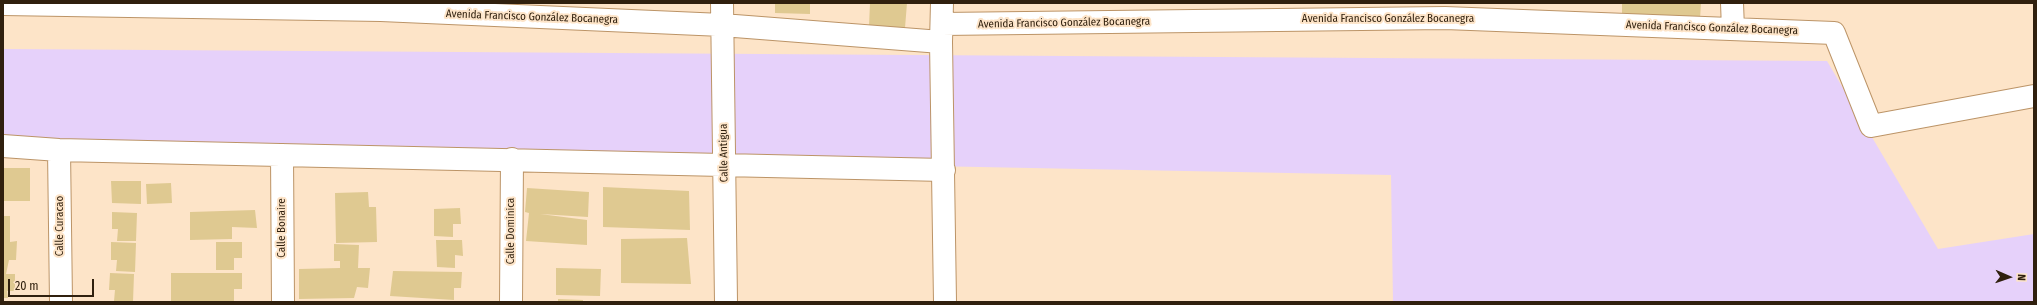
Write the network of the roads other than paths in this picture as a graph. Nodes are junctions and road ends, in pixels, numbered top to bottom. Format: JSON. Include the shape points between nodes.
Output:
{"nodes":[{"id":1,"x":722,"y":3,"type":"edge"},
{"id":2,"x":1732,"y":3,"type":"edge"},
{"id":3,"x":7,"y":4,"type":"edge"},
{"id":4,"x":194,"y":5,"type":"edge"},
{"id":5,"x":381,"y":7,"type":"edge"},
{"id":6,"x":1447,"y":10,"type":"edge"},
{"id":7,"x":565,"y":11,"type":"edge"},
{"id":8,"x":1199,"y":12,"type":"edge"},
{"id":9,"x":942,"y":23,"type":"edge"},
{"id":10,"x":722,"y":25,"type":"junction"},
{"id":11,"x":1733,"y":29,"type":"junction"},
{"id":12,"x":2034,"y":96,"type":"edge"},
{"id":13,"x":3,"y":146,"type":"edge"},
{"id":14,"x":59,"y":150,"type":"junction"},
{"id":15,"x":282,"y":155,"type":"junction"},
{"id":16,"x":512,"y":159,"type":"junction"},
{"id":17,"x":724,"y":164,"type":"junction"},
{"id":18,"x":944,"y":170,"type":"junction"},
{"id":19,"x":60,"y":302,"type":"edge"},
{"id":20,"x":283,"y":302,"type":"edge"},
{"id":21,"x":511,"y":302,"type":"edge"},
{"id":22,"x":726,"y":302,"type":"edge"},
{"id":23,"x":945,"y":302,"type":"edge"}],
"edges":[{"from":1,"to":10,"type":"street","name":"Calle Antigua"},
{"from":2,"to":11,"type":"street"},
{"from":3,"to":4,"type":"street","name":"Avenida Francisco González Bocanegra"},
{"from":4,"to":5,"type":"street","name":"Avenida Francisco González Bocanegra"},
{"from":5,"to":7,"type":"street","name":"Avenida Francisco González Bocanegra"},
{"from":6,"to":8,"type":"street","name":"Avenida Francisco González Bocanegra"},
{"from":6,"to":11,"type":"street","name":"Avenida Francisco González Bocanegra"},
{"from":7,"to":10,"type":"street","name":"Avenida Francisco González Bocanegra"},
{"from":8,"to":9,"type":"street","name":"Avenida Francisco González Bocanegra"},
{"from":9,"to":10,"type":"street","name":"Avenida Francisco González Bocanegra"},
{"from":9,"to":18,"type":"street"},
{"from":10,"to":17,"type":"street","name":"Calle Antigua"},
{"from":11,"to":12,"type":"street","name":"Avenida Francisco González Bocanegra","via":[[1834,34],[1871,126]]},
{"from":13,"to":14,"type":"street"},
{"from":14,"to":15,"type":"street"},
{"from":14,"to":19,"type":"street","name":"Calle Curacao"},
{"from":15,"to":16,"type":"street"},
{"from":15,"to":20,"type":"street","name":"Calle Bonaire"},
{"from":16,"to":17,"type":"street"},
{"from":16,"to":21,"type":"street","name":"Calle Dominica"},
{"from":17,"to":18,"type":"street"},
{"from":17,"to":22,"type":"street","name":"Calle Antigua"},
{"from":18,"to":23,"type":"street"}]}
